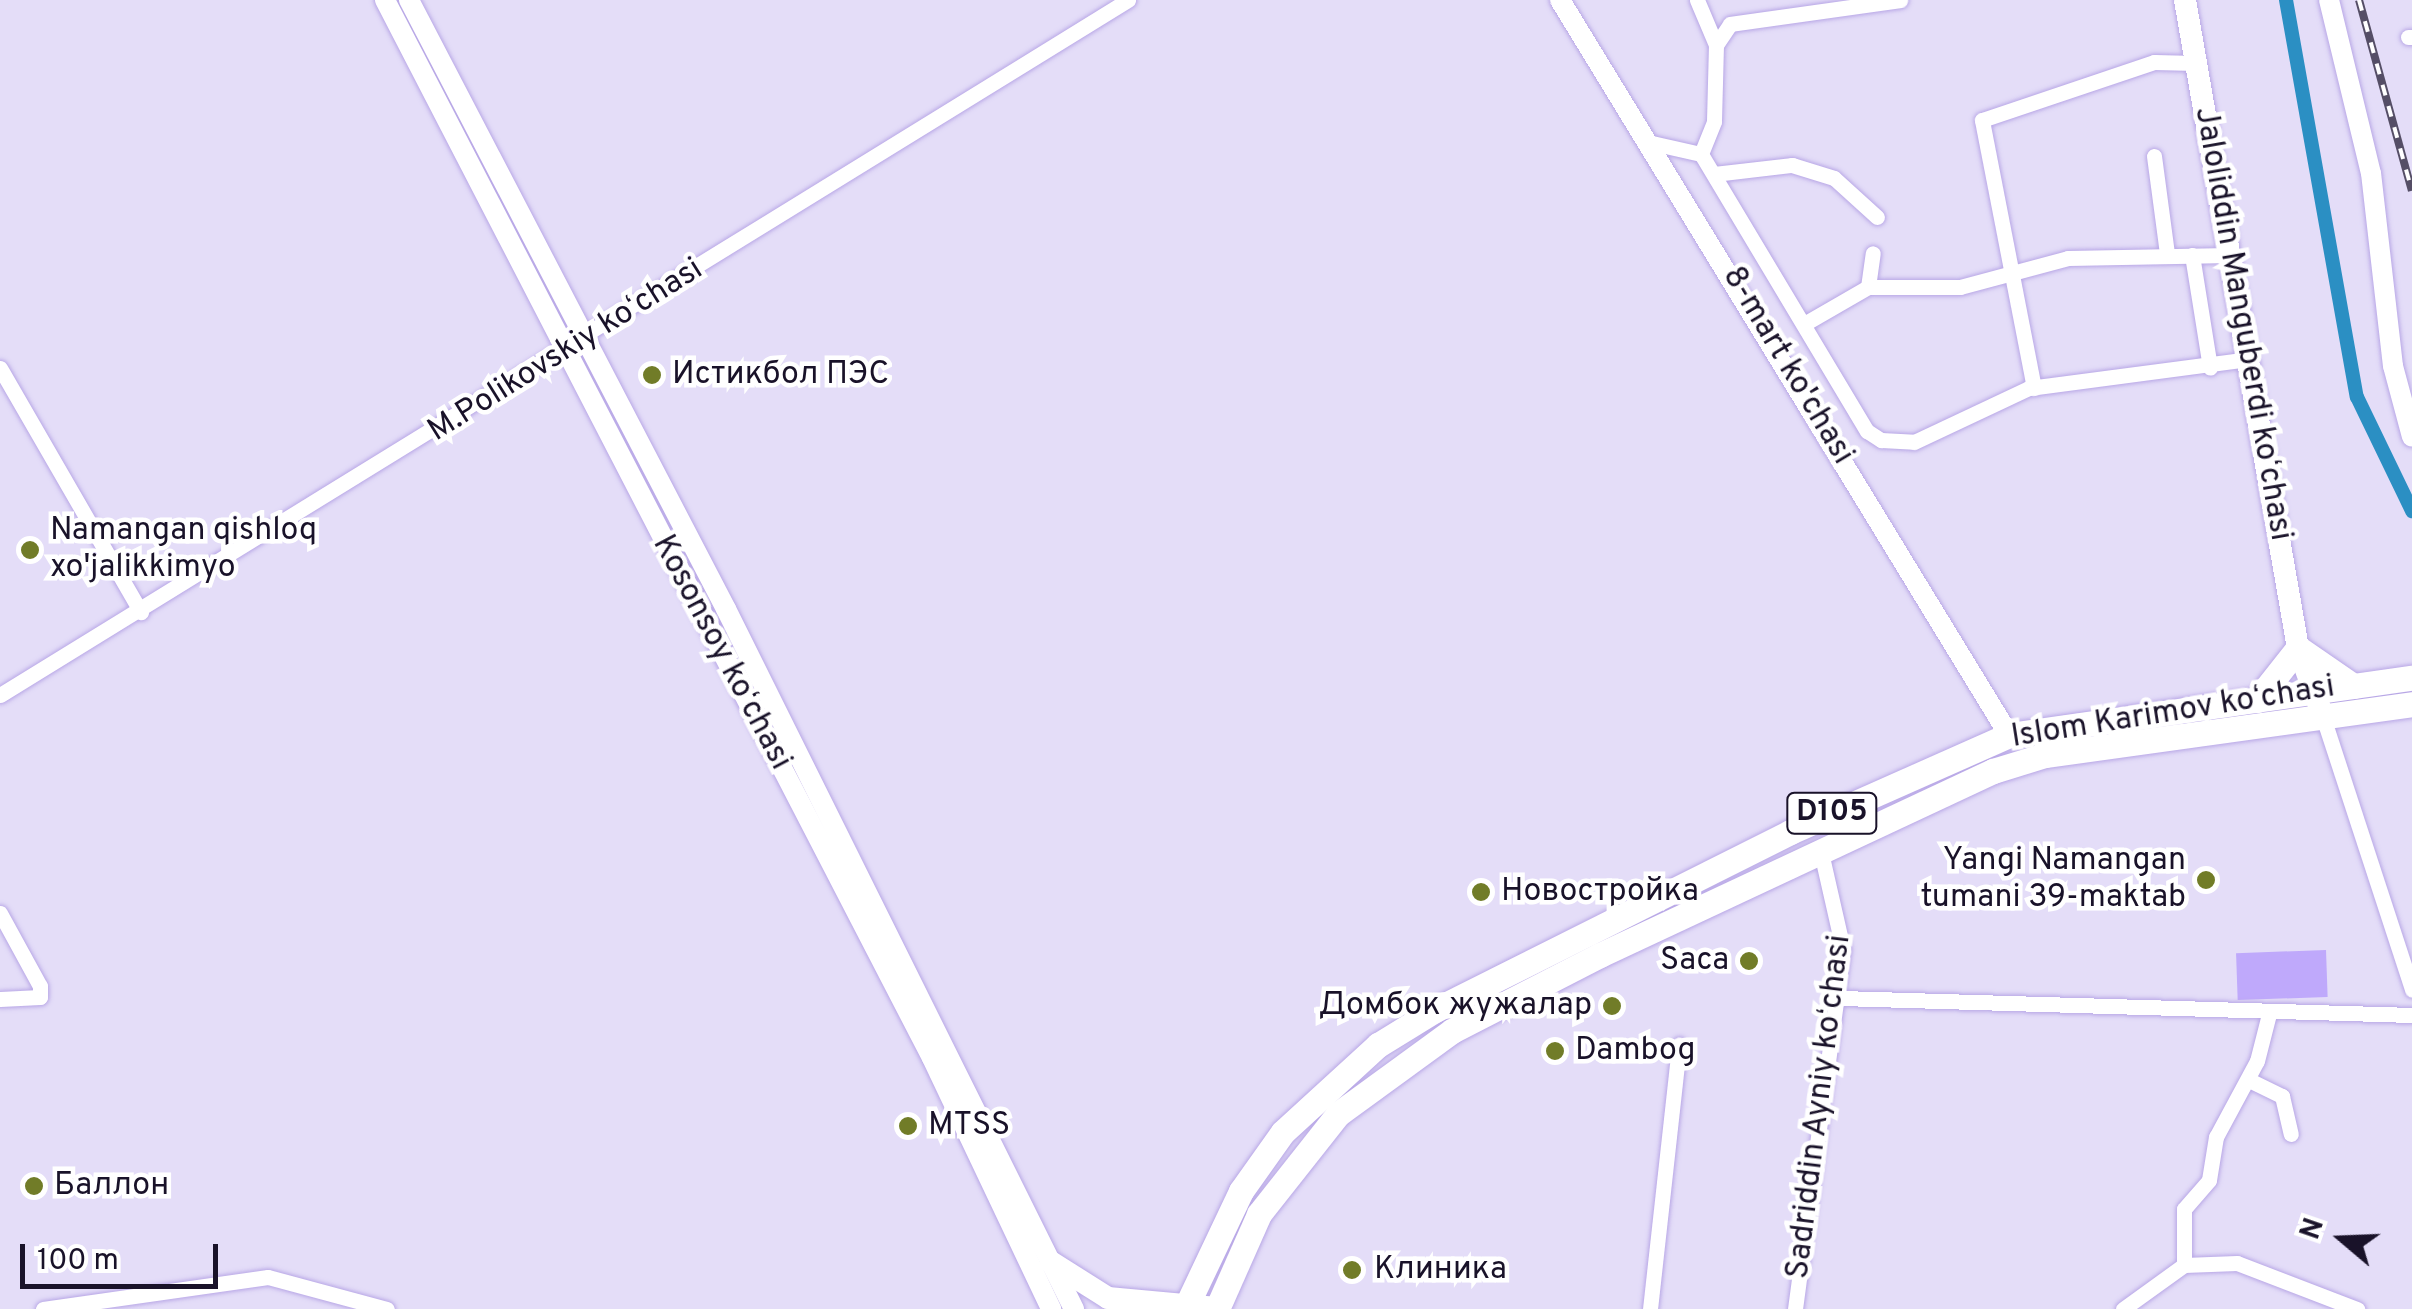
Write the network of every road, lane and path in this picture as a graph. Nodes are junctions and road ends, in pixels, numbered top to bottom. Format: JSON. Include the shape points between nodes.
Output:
{"nodes":[{"id":1,"x":385,"y":0,"type":"edge"},
{"id":2,"x":409,"y":0,"type":"edge"},
{"id":3,"x":1128,"y":0,"type":"edge"},
{"id":4,"x":1560,"y":0,"type":"edge"},
{"id":5,"x":1698,"y":0,"type":"edge"},
{"id":6,"x":1900,"y":0,"type":"edge"},
{"id":7,"x":2185,"y":0,"type":"edge"},
{"id":8,"x":2329,"y":0,"type":"edge"},
{"id":9,"x":1716,"y":45,"type":"junction"},
{"id":10,"x":2196,"y":62,"type":"junction"},
{"id":11,"x":1652,"y":144,"type":"junction"},
{"id":12,"x":1701,"y":154,"type":"junction"},
{"id":13,"x":2154,"y":156,"type":"dead end"},
{"id":14,"x":1714,"y":174,"type":"junction"},
{"id":15,"x":1877,"y":217,"type":"dead end"},
{"id":16,"x":1872,"y":253,"type":"dead end"},
{"id":17,"x":2166,"y":253,"type":"junction"},
{"id":18,"x":2192,"y":255,"type":"junction"},
{"id":19,"x":2230,"y":255,"type":"junction"},
{"id":20,"x":2019,"y":275,"type":"junction"},
{"id":21,"x":1868,"y":287,"type":"junction"},
{"id":22,"x":1804,"y":324,"type":"junction"},
{"id":23,"x":584,"y":341,"type":"junction"},
{"id":24,"x":562,"y":354,"type":"junction"},
{"id":25,"x":2248,"y":359,"type":"junction"},
{"id":26,"x":0,"y":368,"type":"edge"},
{"id":27,"x":2210,"y":368,"type":"junction"},
{"id":28,"x":2034,"y":388,"type":"junction"},
{"id":29,"x":2412,"y":436,"type":"edge"},
{"id":30,"x":142,"y":612,"type":"junction"},
{"id":31,"x":2298,"y":648,"type":"junction"},
{"id":32,"x":2412,"y":678,"type":"edge"},
{"id":33,"x":2353,"y":686,"type":"junction"},
{"id":34,"x":2314,"y":692,"type":"junction"},
{"id":35,"x":0,"y":695,"type":"edge"},
{"id":36,"x":2256,"y":700,"type":"junction"},
{"id":37,"x":2412,"y":704,"type":"edge"},
{"id":38,"x":2323,"y":716,"type":"junction"},
{"id":39,"x":2010,"y":735,"type":"junction"},
{"id":40,"x":1820,"y":848,"type":"junction"},
{"id":41,"x":0,"y":913,"type":"edge"},
{"id":42,"x":2408,"y":966,"type":"edge"},
{"id":43,"x":2412,"y":990,"type":"edge"},
{"id":44,"x":1840,"y":998,"type":"junction"},
{"id":45,"x":0,"y":999,"type":"edge"},
{"id":46,"x":2268,"y":1014,"type":"junction"},
{"id":47,"x":2412,"y":1015,"type":"edge"},
{"id":48,"x":1680,"y":1044,"type":"dead end"},
{"id":49,"x":2249,"y":1080,"type":"junction"},
{"id":50,"x":2290,"y":1134,"type":"dead end"},
{"id":51,"x":1051,"y":1262,"type":"junction"},
{"id":52,"x":2184,"y":1265,"type":"junction"},
{"id":53,"x":1184,"y":1308,"type":"edge"},
{"id":54,"x":43,"y":1309,"type":"edge"},
{"id":55,"x":386,"y":1309,"type":"edge"},
{"id":56,"x":1051,"y":1309,"type":"edge"},
{"id":57,"x":1074,"y":1309,"type":"edge"},
{"id":58,"x":1217,"y":1309,"type":"edge"},
{"id":59,"x":1650,"y":1309,"type":"edge"},
{"id":60,"x":1795,"y":1309,"type":"edge"},
{"id":61,"x":2123,"y":1309,"type":"edge"},
{"id":62,"x":2357,"y":1309,"type":"edge"}],
"edges":[{"from":1,"to":24,"type":"street","name":"Kosonsoy koʻchasi"},
{"from":2,"to":23,"type":"street","name":"Kosonsoy koʻchasi"},
{"from":3,"to":23,"type":"street","name":"M.Polikovskiy koʻchasi"},
{"from":4,"to":11,"type":"street","name":"8-mart ko'chasi"},
{"from":5,"to":9,"type":"street"},
{"from":6,"to":9,"type":"street","via":[[1752,15],[1730,24]]},
{"from":7,"to":10,"type":"main road","name":"Jaloliddin Manguberdi koʻchasi"},
{"from":8,"to":29,"type":"street","via":[[2371,174],[2393,366]]},
{"from":9,"to":12,"type":"street","via":[[1714,121]]},
{"from":10,"to":19,"type":"main road","name":"Jaloliddin Manguberdi koʻchasi"},
{"from":10,"to":20,"type":"street","via":[[2154,62],[1982,120]]},
{"from":11,"to":12,"type":"street"},
{"from":11,"to":39,"type":"street","name":"8-mart ko'chasi"},
{"from":12,"to":14,"type":"street"},
{"from":13,"to":17,"type":"street"},
{"from":14,"to":15,"type":"street","via":[[1792,165],[1834,178]]},
{"from":14,"to":22,"type":"street"},
{"from":16,"to":21,"type":"street"},
{"from":17,"to":18,"type":"street"},
{"from":17,"to":20,"type":"street","via":[[2068,258]]},
{"from":18,"to":19,"type":"street"},
{"from":18,"to":27,"type":"street"},
{"from":19,"to":25,"type":"main road","name":"Jaloliddin Manguberdi koʻchasi"},
{"from":20,"to":21,"type":"street","via":[[1960,287]]},
{"from":20,"to":28,"type":"street"},
{"from":21,"to":22,"type":"street"},
{"from":22,"to":28,"type":"street","via":[[1867,431],[1881,440],[1914,442],[1999,395]]},
{"from":23,"to":24,"type":"street","name":"M.Polikovskiy koʻchasi"},
{"from":23,"to":51,"type":"street","name":"Kosonsoy koʻchasi"},
{"from":24,"to":30,"type":"street","name":"M.Polikovskiy koʻchasi"},
{"from":24,"to":56,"type":"street","name":"Kosonsoy koʻchasi","via":[[932,1058]]},
{"from":25,"to":27,"type":"street"},
{"from":25,"to":31,"type":"main road","name":"Jaloliddin Manguberdi koʻchasi"},
{"from":26,"to":30,"type":"street"},
{"from":27,"to":28,"type":"street"},
{"from":30,"to":35,"type":"street","name":"M.Polikovskiy koʻchasi"},
{"from":31,"to":33,"type":"main road"},
{"from":31,"to":34,"type":"main road","name":"Jaloliddin Manguberdi koʻchasi"},
{"from":31,"to":36,"type":"main road"},
{"from":32,"to":33,"type":"main road","name":"Islom Karimov koʻchasi","number":"D105"},
{"from":33,"to":34,"type":"main road","name":"Islom Karimov koʻchasi","number":"D105"},
{"from":34,"to":36,"type":"main road","name":"Islom Karimov koʻchasi","number":"D105"},
{"from":34,"to":38,"type":"main road","name":"Jaloliddin Manguberdi koʻchasi"},
{"from":36,"to":39,"type":"main road","name":"Islom Karimov koʻchasi","number":"D105"},
{"from":37,"to":38,"type":"main road","name":"Islom Karimov koʻchasi","number":"D105"},
{"from":38,"to":40,"type":"main road","name":"Islom Karimov koʻchasi","number":"D105","via":[[2044,755]]},
{"from":38,"to":42,"type":"street"},
{"from":39,"to":53,"type":"main road","name":"Islom Karimov koʻchasi","number":"D105","via":[[1790,832],[1378,1046],[1282,1132],[1242,1192]]},
{"from":40,"to":44,"type":"street","name":"Sadriddin Ayniy koʻchasi","via":[[1843,916]]},
{"from":40,"to":58,"type":"main road","name":"Islom Karimov koʻchasi","number":"D105","via":[[1390,1070],[1292,1166]]},
{"from":41,"to":45,"type":"street","via":[[40,997]]},
{"from":42,"to":43,"type":"street"},
{"from":44,"to":46,"type":"street"},
{"from":44,"to":60,"type":"street","name":"Sadriddin Ayniy koʻchasi"},
{"from":46,"to":47,"type":"street"},
{"from":46,"to":49,"type":"street"},
{"from":48,"to":59,"type":"street"},
{"from":49,"to":50,"type":"street","via":[[2282,1096]]},
{"from":49,"to":52,"type":"street","via":[[2216,1137],[2209,1180],[2184,1208]]},
{"from":51,"to":53,"type":"main road","via":[[1092,1293]]},
{"from":51,"to":57,"type":"street","name":"Kosonsoy koʻchasi"},
{"from":52,"to":61,"type":"street"},
{"from":52,"to":62,"type":"street","via":[[2251,1265]]},
{"from":53,"to":58,"type":"main road"},
{"from":54,"to":55,"type":"street","via":[[268,1277]]}]}
